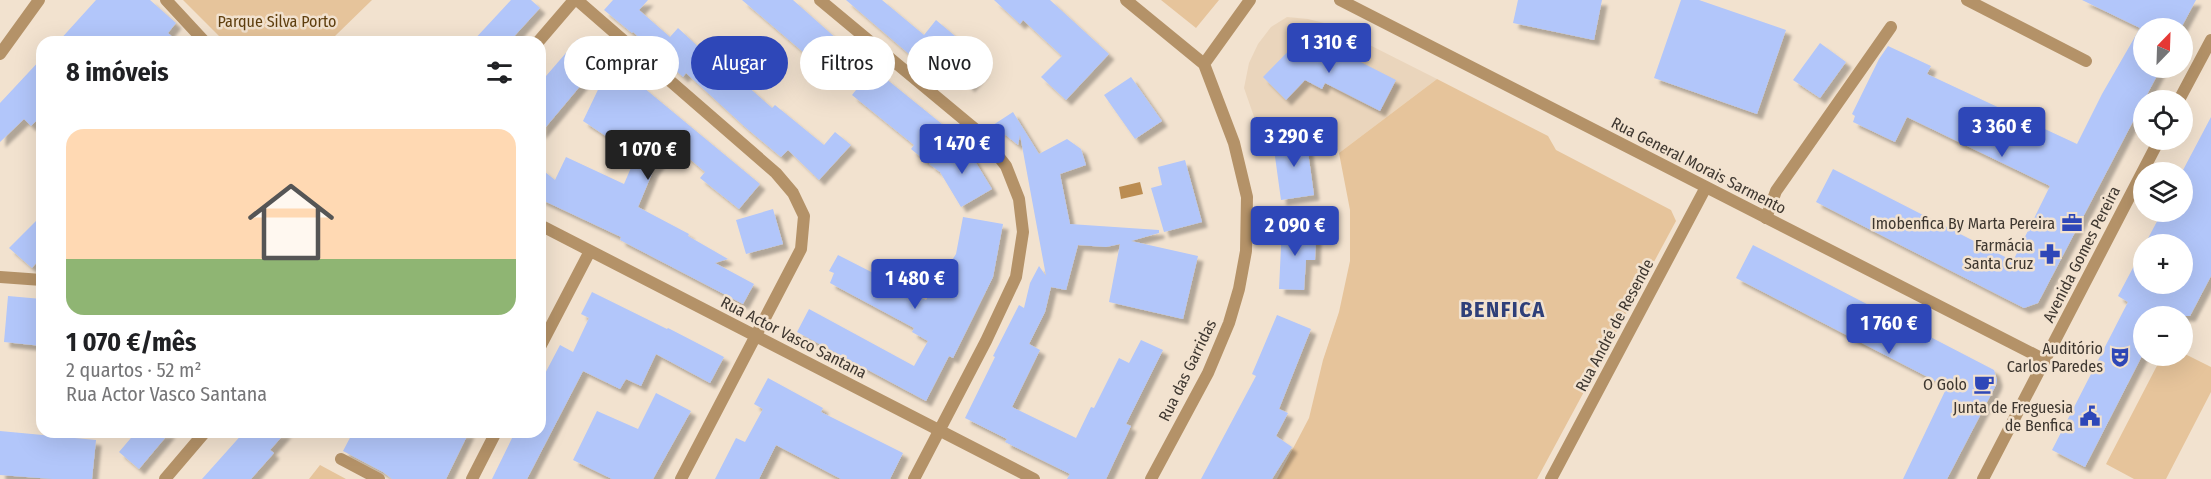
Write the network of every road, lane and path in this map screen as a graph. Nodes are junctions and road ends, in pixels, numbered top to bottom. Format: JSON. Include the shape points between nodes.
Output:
{"nodes":[{"id":1,"x":39,"y":0,"type":"edge"},
{"id":2,"x":166,"y":0,"type":"edge"},
{"id":3,"x":575,"y":0,"type":"edge"},
{"id":4,"x":820,"y":0,"type":"edge"},
{"id":5,"x":1126,"y":0,"type":"edge"},
{"id":6,"x":1250,"y":0,"type":"edge"},
{"id":7,"x":1340,"y":0,"type":"edge"},
{"id":8,"x":1967,"y":0,"type":"edge"},
{"id":9,"x":1891,"y":27,"type":"dead end"},
{"id":10,"x":199,"y":36,"type":"edge"},
{"id":11,"x":543,"y":36,"type":"edge"},
{"id":12,"x":2211,"y":39,"type":"edge"},
{"id":13,"x":0,"y":54,"type":"edge"},
{"id":14,"x":2086,"y":60,"type":"dead end"},
{"id":15,"x":1204,"y":64,"type":"junction"},
{"id":16,"x":2184,"y":90,"type":"edge"},
{"id":17,"x":2154,"y":150,"type":"edge"},
{"id":18,"x":1706,"y":187,"type":"junction"},
{"id":19,"x":1766,"y":218,"type":"junction"},
{"id":20,"x":546,"y":228,"type":"edge"},
{"id":21,"x":590,"y":250,"type":"junction"},
{"id":22,"x":0,"y":277,"type":"edge"},
{"id":23,"x":36,"y":280,"type":"edge"},
{"id":24,"x":546,"y":335,"type":"edge"},
{"id":25,"x":755,"y":335,"type":"junction"},
{"id":26,"x":2045,"y":360,"type":"junction"},
{"id":27,"x":939,"y":430,"type":"junction"},
{"id":28,"x":200,"y":438,"type":"edge"},
{"id":29,"x":493,"y":438,"type":"edge"},
{"id":30,"x":341,"y":459,"type":"dead end"},
{"id":31,"x":165,"y":479,"type":"edge"},
{"id":32,"x":379,"y":479,"type":"edge"},
{"id":33,"x":472,"y":479,"type":"edge"},
{"id":34,"x":681,"y":479,"type":"edge"},
{"id":35,"x":914,"y":479,"type":"edge"},
{"id":36,"x":1034,"y":479,"type":"edge"},
{"id":37,"x":1150,"y":479,"type":"edge"},
{"id":38,"x":1551,"y":479,"type":"edge"},
{"id":39,"x":1983,"y":479,"type":"edge"}],
"edges":[{"from":1,"to":13,"type":"street"},
{"from":2,"to":10,"type":"street"},
{"from":3,"to":11,"type":"street"},
{"from":3,"to":25,"type":"street","via":[[776,173],[793,193],[804,216],[801,249]]},
{"from":4,"to":27,"type":"street","via":[[980,133],[1006,166],[1019,199],[1023,232],[1016,277]]},
{"from":5,"to":15,"type":"street"},
{"from":6,"to":15,"type":"street"},
{"from":7,"to":18,"type":"street","name":"Rua General Morais Sarmento"},
{"from":8,"to":14,"type":"street"},
{"from":9,"to":19,"type":"street","via":[[1776,190]]},
{"from":12,"to":16,"type":"street"},
{"from":15,"to":37,"type":"street","name":"Rua das Garridas","via":[[1234,143],[1247,197],[1246,251],[1225,333],[1208,373]]},
{"from":17,"to":26,"type":"street","name":"Avenida Gomes Pereira"},
{"from":18,"to":19,"type":"street","name":"Rua General Morais Sarmento"},
{"from":18,"to":38,"type":"street","name":"Rua André de Resende"},
{"from":19,"to":26,"type":"street","name":"Rua General Morais Sarmento"},
{"from":20,"to":21,"type":"street","name":"Rua Actor Vasco Santana"},
{"from":21,"to":24,"type":"street"},
{"from":21,"to":25,"type":"street","name":"Rua Actor Vasco Santana"},
{"from":22,"to":23,"type":"street"},
{"from":25,"to":27,"type":"street","name":"Rua Actor Vasco Santana"},
{"from":25,"to":34,"type":"street"},
{"from":26,"to":39,"type":"street","name":"Avenida Gomes Pereira"},
{"from":27,"to":35,"type":"street"},
{"from":27,"to":36,"type":"street","name":"Rua Actor Vasco Santana"},
{"from":28,"to":31,"type":"street"},
{"from":29,"to":33,"type":"street"},
{"from":30,"to":32,"type":"street"}]}
